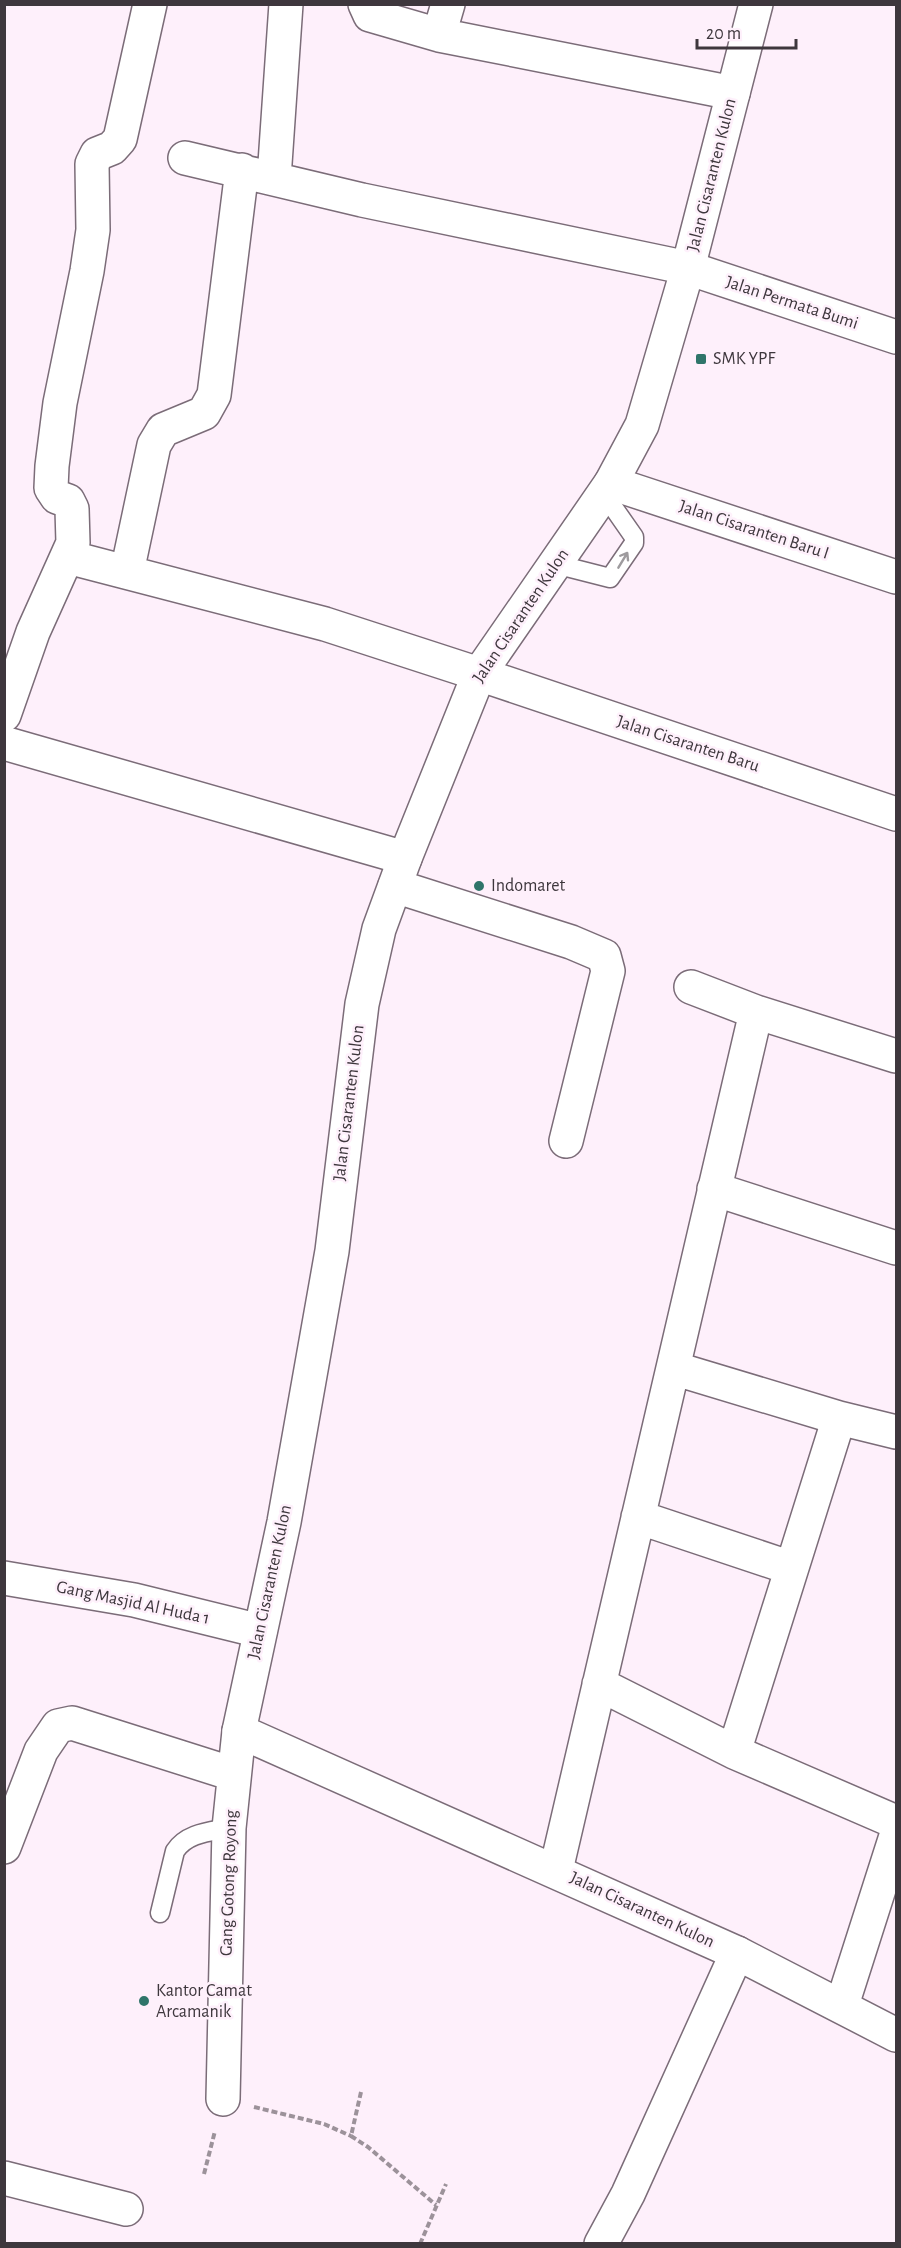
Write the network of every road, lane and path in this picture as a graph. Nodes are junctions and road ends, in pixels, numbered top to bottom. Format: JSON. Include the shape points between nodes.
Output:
{"nodes":[{"id":1,"x":150,"y":4,"type":"edge"},
{"id":2,"x":286,"y":4,"type":"edge"},
{"id":3,"x":364,"y":4,"type":"edge"},
{"id":4,"x":756,"y":4,"type":"edge"},
{"id":5,"x":443,"y":20,"type":"edge"},
{"id":6,"x":733,"y":93,"type":"junction"},
{"id":7,"x":185,"y":158,"type":"dead end"},
{"id":8,"x":242,"y":170,"type":"junction"},
{"id":9,"x":274,"y":178,"type":"junction"},
{"id":10,"x":688,"y":268,"type":"junction"},
{"id":11,"x":897,"y":337,"type":"edge"},
{"id":12,"x":607,"y":488,"type":"junction"},
{"id":13,"x":68,"y":557,"type":"junction"},
{"id":14,"x":555,"y":564,"type":"junction"},
{"id":15,"x":127,"y":572,"type":"junction"},
{"id":16,"x":897,"y":577,"type":"edge"},
{"id":17,"x":479,"y":674,"type":"junction"},
{"id":18,"x":4,"y":715,"type":"edge"},
{"id":19,"x":4,"y":743,"type":"edge"},
{"id":20,"x":897,"y":814,"type":"edge"},
{"id":21,"x":400,"y":872,"type":"junction"},
{"id":22,"x":691,"y":987,"type":"dead end"},
{"id":23,"x":756,"y":1011,"type":"junction"},
{"id":24,"x":897,"y":1056,"type":"edge"},
{"id":25,"x":566,"y":1141,"type":"dead end"},
{"id":26,"x":714,"y":1189,"type":"junction"},
{"id":27,"x":897,"y":1248,"type":"edge"},
{"id":28,"x":673,"y":1368,"type":"junction"},
{"id":29,"x":839,"y":1418,"type":"junction"},
{"id":30,"x":897,"y":1432,"type":"edge"},
{"id":31,"x":638,"y":1517,"type":"junction"},
{"id":32,"x":791,"y":1568,"type":"junction"},
{"id":33,"x":4,"y":1578,"type":"edge"},
{"id":34,"x":260,"y":1631,"type":"junction"},
{"id":35,"x":599,"y":1684,"type":"junction"},
{"id":36,"x":239,"y":1731,"type":"junction"},
{"id":37,"x":734,"y":1752,"type":"junction"},
{"id":38,"x":233,"y":1774,"type":"junction"},
{"id":39,"x":897,"y":1822,"type":"edge"},
{"id":40,"x":229,"y":1828,"type":"junction"},
{"id":41,"x":897,"y":1836,"type":"edge"},
{"id":42,"x":4,"y":1847,"type":"edge"},
{"id":43,"x":556,"y":1870,"type":"junction"},
{"id":44,"x":159,"y":1913,"type":"dead end"},
{"id":45,"x":737,"y":1953,"type":"junction"},
{"id":46,"x":842,"y":2005,"type":"junction"},
{"id":47,"x":897,"y":2035,"type":"edge"},
{"id":48,"x":361,"y":2092,"type":"dead end"},
{"id":49,"x":223,"y":2099,"type":"junction"},
{"id":50,"x":351,"y":2136,"type":"junction"},
{"id":51,"x":204,"y":2174,"type":"dead end"},
{"id":52,"x":4,"y":2178,"type":"edge"},
{"id":53,"x":446,"y":2184,"type":"dead end"},
{"id":54,"x":436,"y":2205,"type":"junction"},
{"id":55,"x":126,"y":2209,"type":"dead end"},
{"id":56,"x":420,"y":2244,"type":"edge"},
{"id":57,"x":601,"y":2244,"type":"edge"}],
"edges":[{"from":1,"to":13,"type":"street","via":[[120,139],[112,148],[97,154],[92,164],[93,230],[52,466],[51,488],[72,508],[74,543]]},
{"from":2,"to":9,"type":"street"},
{"from":3,"to":5,"type":"street","via":[[370,15]]},
{"from":4,"to":6,"type":"street","name":"Jalan Cisaranten Kulon"},
{"from":5,"to":6,"type":"street"},
{"from":6,"to":10,"type":"street","name":"Jalan Cisaranten Kulon"},
{"from":7,"to":8,"type":"street","name":"Jalan Permata Bumi"},
{"from":8,"to":9,"type":"street","name":"Jalan Permata Bumi"},
{"from":8,"to":15,"type":"street","via":[[214,395],[204,413],[163,430],[154,445]]},
{"from":9,"to":10,"type":"street","name":"Jalan Permata Bumi"},
{"from":10,"to":11,"type":"street","name":"Jalan Permata Bumi"},
{"from":10,"to":12,"type":"street","name":"Jalan Cisaranten Kulon","via":[[642,424]]},
{"from":12,"to":14,"type":"street","name":"Jalan Cisaranten Kulon"},
{"from":14,"to":12,"type":"lane","one_way":true,"via":[[604,578],[615,574],[634,537]]},
{"from":12,"to":16,"type":"street","name":"Jalan Cisaranten Baru I"},
{"from":13,"to":15,"type":"street","name":"Jalan Cisaranten Baru"},
{"from":13,"to":18,"type":"street","via":[[33,632]]},
{"from":14,"to":17,"type":"street","name":"Jalan Cisaranten Kulon"},
{"from":15,"to":17,"type":"street","name":"Jalan Cisaranten Baru","via":[[325,624]]},
{"from":17,"to":20,"type":"street","name":"Jalan Cisaranten Baru"},
{"from":17,"to":21,"type":"street","name":"Jalan Cisaranten Kulon"},
{"from":19,"to":21,"type":"street"},
{"from":21,"to":25,"type":"street","via":[[604,956],[608,971]]},
{"from":21,"to":34,"type":"street","name":"Jalan Cisaranten Kulon","via":[[379,929],[362,1004],[332,1251],[284,1522]]},
{"from":22,"to":23,"type":"street"},
{"from":23,"to":24,"type":"street"},
{"from":23,"to":26,"type":"street"},
{"from":26,"to":27,"type":"street"},
{"from":26,"to":28,"type":"street"},
{"from":28,"to":29,"type":"street"},
{"from":28,"to":31,"type":"street"},
{"from":29,"to":30,"type":"street"},
{"from":29,"to":32,"type":"street"},
{"from":31,"to":32,"type":"street"},
{"from":31,"to":35,"type":"street"},
{"from":32,"to":37,"type":"street"},
{"from":33,"to":34,"type":"street","name":"Gang Masjid Al Huda 1","via":[[134,1600]]},
{"from":34,"to":36,"type":"street","name":"Jalan Cisaranten Kulon"},
{"from":35,"to":37,"type":"street"},
{"from":35,"to":43,"type":"street"},
{"from":36,"to":38,"type":"street","name":"Gang Gotong Royong"},
{"from":36,"to":43,"type":"street","name":"Jalan Cisaranten Kulon"},
{"from":37,"to":39,"type":"street"},
{"from":38,"to":40,"type":"street","name":"Gang Gotong Royong"},
{"from":38,"to":42,"type":"street","via":[[72,1723],[58,1726],[40,1751]]},
{"from":40,"to":44,"type":"lane","via":[[189,1837],[181,1843],[175,1851]]},
{"from":40,"to":49,"type":"street","name":"Gang Gotong Royong"},
{"from":41,"to":46,"type":"street"},
{"from":43,"to":45,"type":"street","name":"Jalan Cisaranten Kulon"},
{"from":45,"to":46,"type":"street","name":"Jalan Cisaranten Kulon"},
{"from":45,"to":57,"type":"street","via":[[628,2194]]},
{"from":46,"to":47,"type":"street","name":"Jalan Cisaranten Kulon"},
{"from":48,"to":50,"type":"path"},
{"from":49,"to":50,"type":"path","via":[[324,2124]]},
{"from":49,"to":51,"type":"path"},
{"from":50,"to":54,"type":"path"},
{"from":52,"to":55,"type":"street"},
{"from":53,"to":54,"type":"path"},
{"from":54,"to":56,"type":"path"}]}
